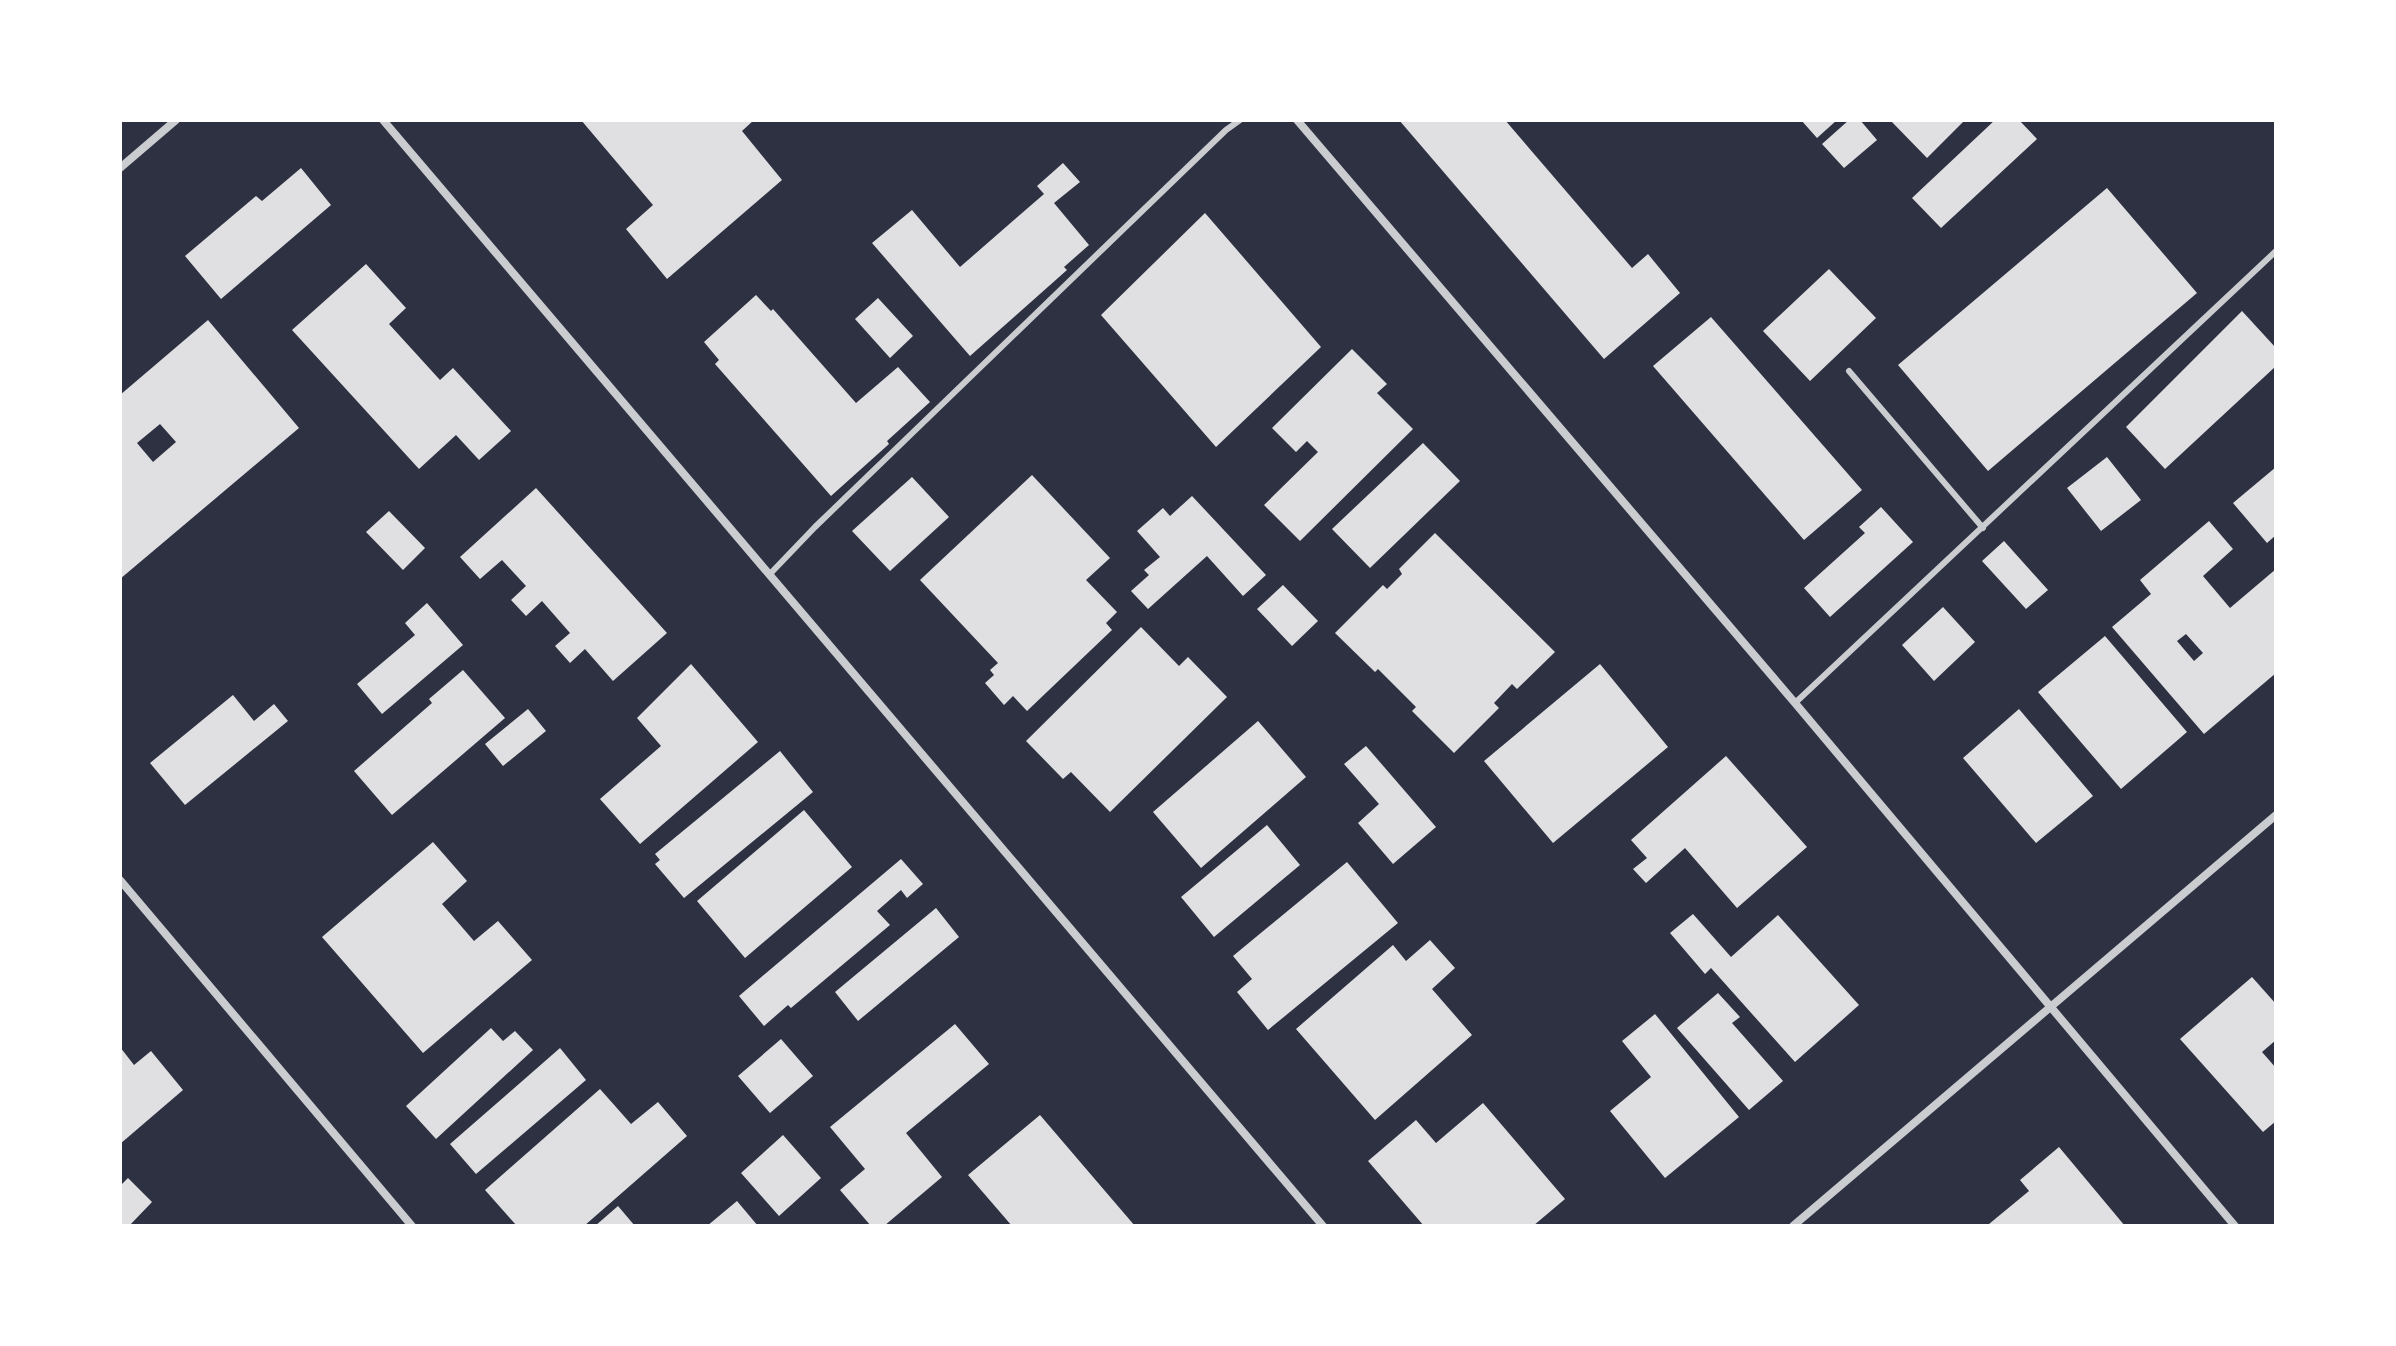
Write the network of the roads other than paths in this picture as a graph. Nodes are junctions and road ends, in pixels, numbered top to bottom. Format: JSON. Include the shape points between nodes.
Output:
{"nodes":[{"id":1,"x":176,"y":120,"type":"edge"},
{"id":2,"x":383,"y":120,"type":"edge"},
{"id":3,"x":1240,"y":120,"type":"edge"},
{"id":4,"x":1297,"y":120,"type":"edge"},
{"id":5,"x":120,"y":168,"type":"edge"},
{"id":6,"x":2276,"y":251,"type":"edge"},
{"id":7,"x":1849,"y":371,"type":"dead end"},
{"id":8,"x":1983,"y":528,"type":"junction"},
{"id":9,"x":769,"y":575,"type":"junction"},
{"id":10,"x":1795,"y":703,"type":"junction"},
{"id":11,"x":2276,"y":815,"type":"edge"},
{"id":12,"x":120,"y":880,"type":"edge"},
{"id":13,"x":2051,"y":1007,"type":"junction"},
{"id":14,"x":412,"y":1226,"type":"edge"},
{"id":15,"x":1323,"y":1226,"type":"edge"},
{"id":16,"x":1793,"y":1226,"type":"edge"},
{"id":17,"x":2235,"y":1226,"type":"edge"}],
"edges":[{"from":1,"to":5,"type":"street"},
{"from":2,"to":9,"type":"street"},
{"from":3,"to":9,"type":"lane"},
{"from":4,"to":10,"type":"street"},
{"from":6,"to":8,"type":"lane"},
{"from":7,"to":8,"type":"lane"},
{"from":8,"to":10,"type":"lane"},
{"from":9,"to":15,"type":"street"},
{"from":10,"to":13,"type":"street"},
{"from":11,"to":13,"type":"street"},
{"from":12,"to":14,"type":"street"},
{"from":13,"to":16,"type":"street"},
{"from":13,"to":17,"type":"street"}]}
